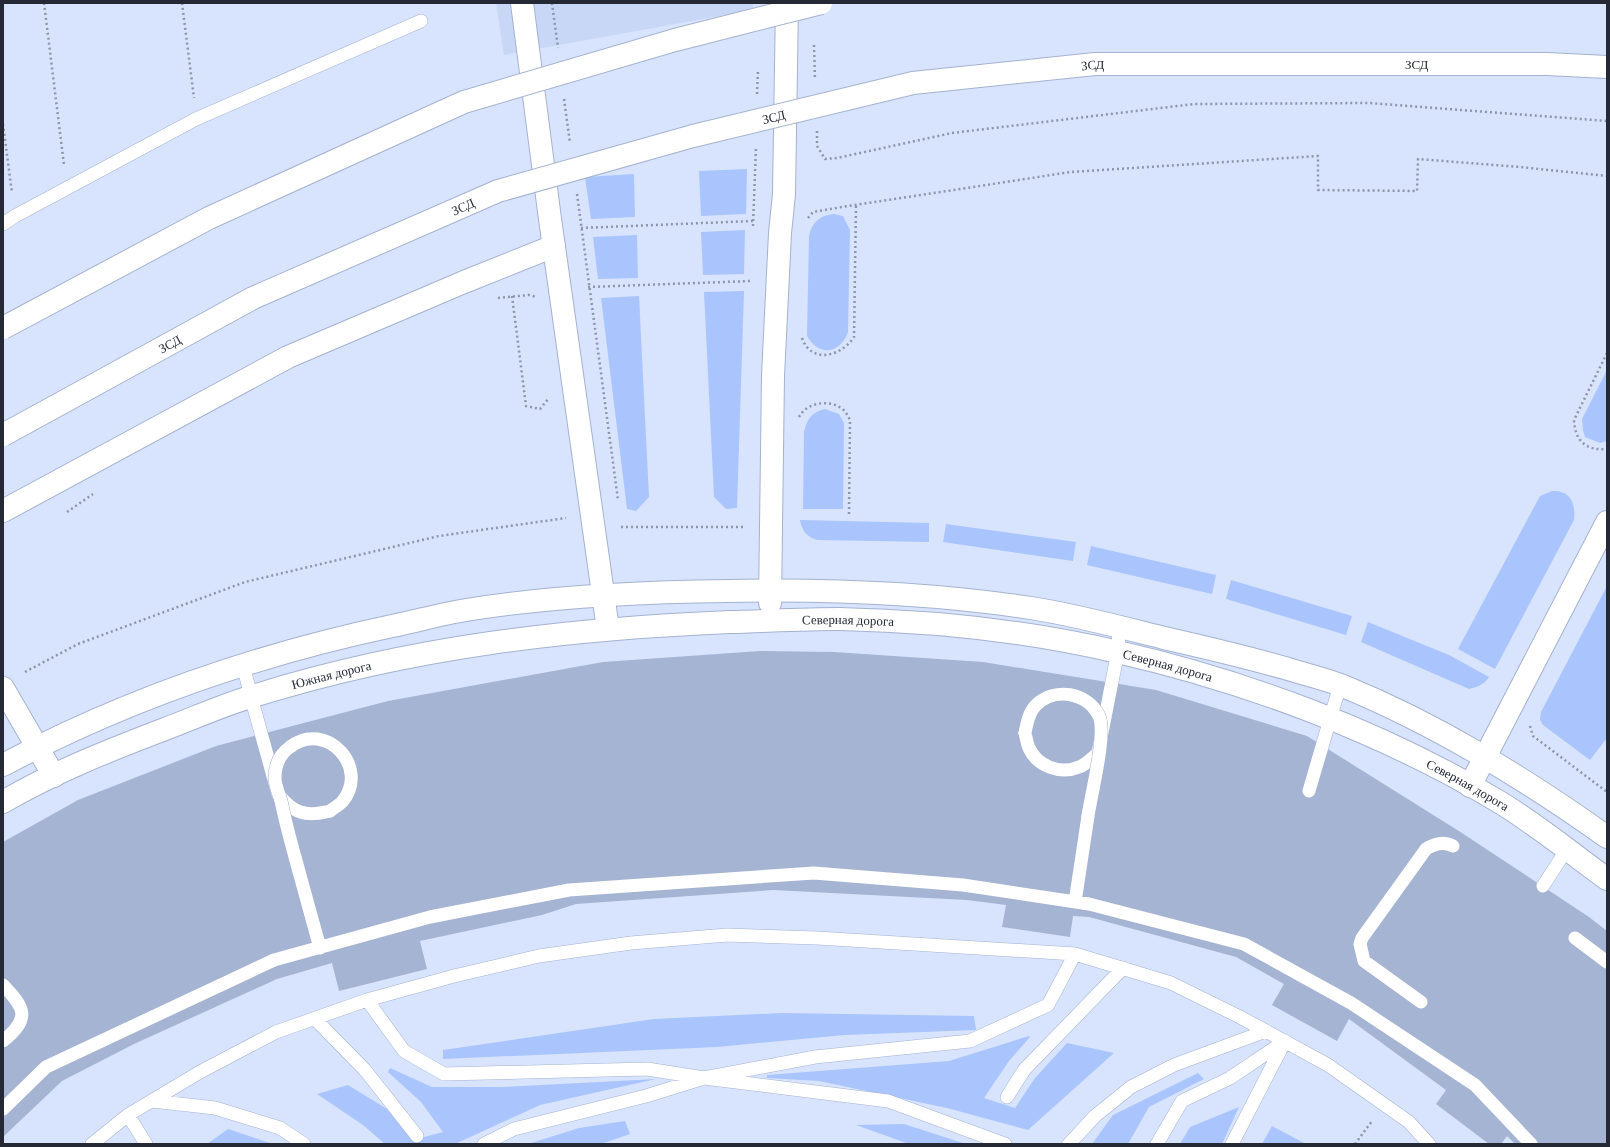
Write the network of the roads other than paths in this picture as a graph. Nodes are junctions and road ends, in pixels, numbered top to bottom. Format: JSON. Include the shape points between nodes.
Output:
{"nodes":[{"id":1,"x":522,"y":3,"type":"edge"},
{"id":2,"x":787,"y":3,"type":"edge"},
{"id":3,"x":821,"y":3,"type":"edge"},
{"id":4,"x":421,"y":21,"type":"dead end"},
{"id":5,"x":1607,"y":67,"type":"edge"},
{"id":6,"x":3,"y":224,"type":"edge"},
{"id":7,"x":554,"y":246,"type":"junction"},
{"id":8,"x":3,"y":328,"type":"edge"},
{"id":9,"x":3,"y":435,"type":"edge"},
{"id":10,"x":3,"y":511,"type":"edge"},
{"id":11,"x":1607,"y":522,"type":"edge"},
{"id":12,"x":769,"y":590,"type":"junction"},
{"id":13,"x":602,"y":596,"type":"junction"},
{"id":14,"x":771,"y":621,"type":"junction"},
{"id":15,"x":679,"y":624,"type":"joint"},
{"id":16,"x":1119,"y":627,"type":"junction"},
{"id":17,"x":608,"y":629,"type":"junction"},
{"id":18,"x":1118,"y":651,"type":"junction"},
{"id":19,"x":243,"y":664,"type":"junction"},
{"id":20,"x":1340,"y":685,"type":"junction"},
{"id":21,"x":3,"y":688,"type":"edge"},
{"id":22,"x":251,"y":697,"type":"junction"},
{"id":23,"x":1330,"y":718,"type":"junction"},
{"id":24,"x":37,"y":747,"type":"junction"},
{"id":25,"x":1486,"y":756,"type":"junction"},
{"id":26,"x":3,"y":765,"type":"edge"},
{"id":27,"x":54,"y":776,"type":"junction"},
{"id":28,"x":1470,"y":786,"type":"junction"},
{"id":29,"x":1310,"y":791,"type":"dead end"},
{"id":30,"x":3,"y":802,"type":"edge"},
{"id":31,"x":1607,"y":837,"type":"edge"},
{"id":32,"x":1452,"y":846,"type":"dead end"},
{"id":33,"x":1567,"y":849,"type":"junction"},
{"id":34,"x":1607,"y":879,"type":"edge"},
{"id":35,"x":1543,"y":886,"type":"dead end"},
{"id":36,"x":1075,"y":902,"type":"junction"},
{"id":37,"x":1575,"y":938,"type":"dead end"},
{"id":38,"x":320,"y":948,"type":"junction"},
{"id":39,"x":1075,"y":954,"type":"junction"},
{"id":40,"x":1607,"y":962,"type":"edge"},
{"id":41,"x":1123,"y":968,"type":"junction"},
{"id":42,"x":3,"y":985,"type":"edge"},
{"id":43,"x":368,"y":1000,"type":"junction"},
{"id":44,"x":1422,"y":1002,"type":"dead end"},
{"id":45,"x":315,"y":1018,"type":"junction"},
{"id":46,"x":1266,"y":1031,"type":"junction"},
{"id":47,"x":8,"y":1037,"type":"edge"},
{"id":48,"x":1285,"y":1041,"type":"junction"},
{"id":49,"x":704,"y":1078,"type":"junction"},
{"id":50,"x":1007,"y":1096,"type":"dead end"},
{"id":51,"x":152,"y":1101,"type":"junction"},
{"id":52,"x":3,"y":1109,"type":"edge"},
{"id":53,"x":128,"y":1115,"type":"junction"},
{"id":54,"x":417,"y":1136,"type":"dead end"},
{"id":55,"x":92,"y":1144,"type":"edge"},
{"id":56,"x":146,"y":1144,"type":"edge"},
{"id":57,"x":304,"y":1144,"type":"edge"},
{"id":58,"x":484,"y":1144,"type":"edge"},
{"id":59,"x":1005,"y":1144,"type":"edge"},
{"id":60,"x":1069,"y":1144,"type":"edge"},
{"id":61,"x":1157,"y":1144,"type":"edge"},
{"id":62,"x":1232,"y":1144,"type":"edge"},
{"id":63,"x":1429,"y":1144,"type":"edge"},
{"id":64,"x":1531,"y":1144,"type":"edge"}],
"edges":[{"from":1,"to":7,"type":"main road"},
{"from":2,"to":12,"type":"main road","via":[[784,194],[773,376]]},
{"from":3,"to":8,"type":"main road","bridge":true,"via":[[676,40],[464,102],[209,218]]},
{"from":4,"to":6,"type":"lane","via":[[196,119]]},
{"from":5,"to":9,"type":"main road","name":"ЗСД","bridge":true,"via":[[1531,64],[1095,64],[913,83],[693,136],[498,191],[253,298]]},
{"from":7,"to":10,"type":"main road","via":[[288,357]]},
{"from":7,"to":13,"type":"main road"},
{"from":11,"to":25,"type":"main road"},
{"from":12,"to":13,"type":"main road","name":"Северная дорога"},
{"from":12,"to":14,"type":"main road"},
{"from":12,"to":16,"type":"main road","name":"Северная дорога","via":[[843,590],[946,598],[1034,609]]},
{"from":13,"to":17,"type":"main road"},
{"from":13,"to":19,"type":"main road","via":[[466,610],[339,638]]},
{"from":14,"to":15,"type":"main road","name":"Северная дорога"},
{"from":14,"to":18,"type":"main road","name":"Северная дорога","via":[[840,619],[945,625],[1035,636]]},
{"from":15,"to":17,"type":"main road","name":"Южная дорога"},
{"from":16,"to":18,"type":"lane"},
{"from":16,"to":20,"type":"main road","name":"Северная дорога","via":[[1250,658]]},
{"from":17,"to":22,"type":"main road","name":"Южная дорога","via":[[540,635],[443,650],[350,669]]},
{"from":18,"to":23,"type":"main road","name":"Северная дорога","via":[[1236,684]]},
{"from":18,"to":36,"type":"lane","bridge":true,"via":[[1098,752],[1079,767],[1065,770],[1050,768],[1037,760],[1028,748],[1025,733],[1028,718],[1036,705],[1048,697],[1063,693],[1078,696],[1090,704],[1099,716],[1102,731],[1088,816]]},
{"from":19,"to":22,"type":"lane"},
{"from":19,"to":24,"type":"main road","via":[[135,703]]},
{"from":20,"to":23,"type":"lane"},
{"from":20,"to":25,"type":"main road","name":"Северная дорога","via":[[1411,717]]},
{"from":21,"to":24,"type":"main road"},
{"from":22,"to":27,"type":"main road","name":"Южная дорога","via":[[111,750]]},
{"from":22,"to":38,"type":"lane","bridge":true,"via":[[278,794],[288,806],[301,813],[316,815],[330,811],[342,802],[350,789],[351,774],[347,760],[338,748],[325,740],[310,738],[296,742],[284,751],[276,764],[275,779],[295,857]]},
{"from":23,"to":28,"type":"main road","name":"Северная дорога"},
{"from":23,"to":29,"type":"lane"},
{"from":24,"to":26,"type":"main road"},
{"from":24,"to":27,"type":"main road"},
{"from":25,"to":28,"type":"main road"},
{"from":25,"to":31,"type":"main road","name":"Северная дорога"},
{"from":27,"to":30,"type":"main road","name":"Южная дорога"},
{"from":28,"to":33,"type":"main road","name":"Северная дорога","via":[[1500,803]]},
{"from":32,"to":44,"type":"lane","via":[[1438,844],[1426,849],[1360,944],[1364,960]]},
{"from":33,"to":34,"type":"main road","name":"Северная дорога"},
{"from":33,"to":35,"type":"lane"},
{"from":36,"to":38,"type":"lane","via":[[963,885],[814,872],[774,874],[570,890],[430,917]]},
{"from":36,"to":64,"type":"lane","via":[[1244,944],[1350,1003],[1475,1085]]},
{"from":37,"to":40,"type":"lane"},
{"from":38,"to":52,"type":"lane","via":[[274,960],[46,1067]]},
{"from":39,"to":41,"type":"lane"},
{"from":39,"to":43,"type":"lane","via":[[727,935],[631,943],[539,956]]},
{"from":39,"to":49,"type":"lane","via":[[1048,1005],[970,1041],[815,1057]]},
{"from":41,"to":46,"type":"lane","via":[[1171,983]]},
{"from":41,"to":50,"type":"lane","via":[[1024,1070]]},
{"from":42,"to":47,"type":"lane","via":[[21,1007],[20,1024]]},
{"from":43,"to":45,"type":"lane"},
{"from":43,"to":49,"type":"lane","via":[[404,1052],[444,1074],[647,1069]]},
{"from":45,"to":51,"type":"lane","via":[[276,1032],[200,1072]]},
{"from":45,"to":54,"type":"lane","via":[[365,1070]]},
{"from":46,"to":48,"type":"lane"},
{"from":46,"to":60,"type":"lane","via":[[1174,1065],[1131,1087],[1095,1116]]},
{"from":48,"to":61,"type":"lane","via":[[1230,1078],[1182,1101]]},
{"from":48,"to":62,"type":"lane"},
{"from":48,"to":63,"type":"lane","via":[[1328,1065],[1384,1104],[1409,1122]]},
{"from":49,"to":58,"type":"lane","via":[[646,1096],[514,1129]]},
{"from":49,"to":59,"type":"lane","via":[[888,1100]]},
{"from":51,"to":53,"type":"lane"},
{"from":51,"to":57,"type":"lane","via":[[215,1108],[280,1128]]},
{"from":53,"to":55,"type":"lane"},
{"from":53,"to":56,"type":"lane"}]}
